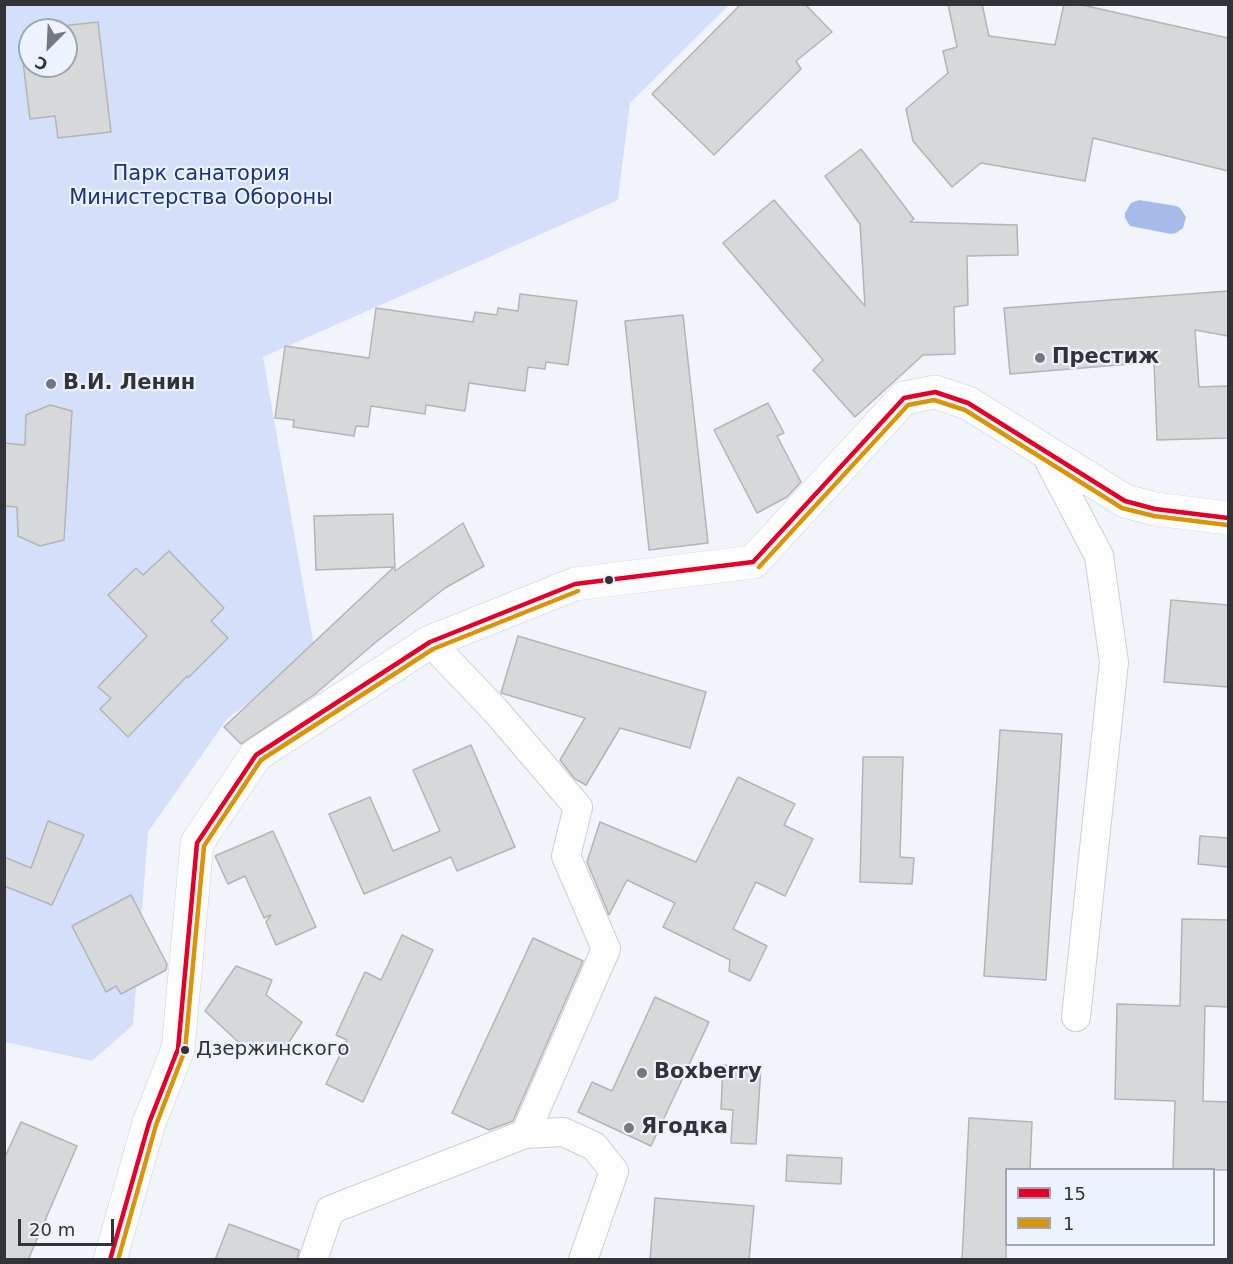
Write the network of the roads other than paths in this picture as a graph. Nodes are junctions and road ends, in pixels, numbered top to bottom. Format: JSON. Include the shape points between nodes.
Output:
{"nodes":[{"id":1,"x":1043,"y":449,"type":"junction"},
{"id":2,"x":1228,"y":518,"type":"edge"},
{"id":3,"x":430,"y":642,"type":"junction"},
{"id":4,"x":1076,"y":1017,"type":"dead end"},
{"id":5,"x":525,"y":1134,"type":"junction"},
{"id":6,"x":586,"y":1248,"type":"edge"},
{"id":7,"x":110,"y":1260,"type":"edge"},
{"id":8,"x":313,"y":1260,"type":"edge"}],
"edges":[{"from":1,"to":2,"type":"street","via":[[1125,501]]},
{"from":1,"to":3,"type":"street","via":[[968,403],[935,392],[904,398],[753,562],[575,584]]},
{"from":1,"to":4,"type":"street","via":[[1099,556],[1114,662]]},
{"from":3,"to":5,"type":"street","via":[[578,807],[566,856],[606,949]]},
{"from":3,"to":7,"type":"street","via":[[256,755],[197,843],[178,1049],[149,1123]]},
{"from":5,"to":6,"type":"street","via":[[563,1132],[594,1146],[614,1171]]},
{"from":5,"to":8,"type":"street","via":[[330,1210]]}]}
